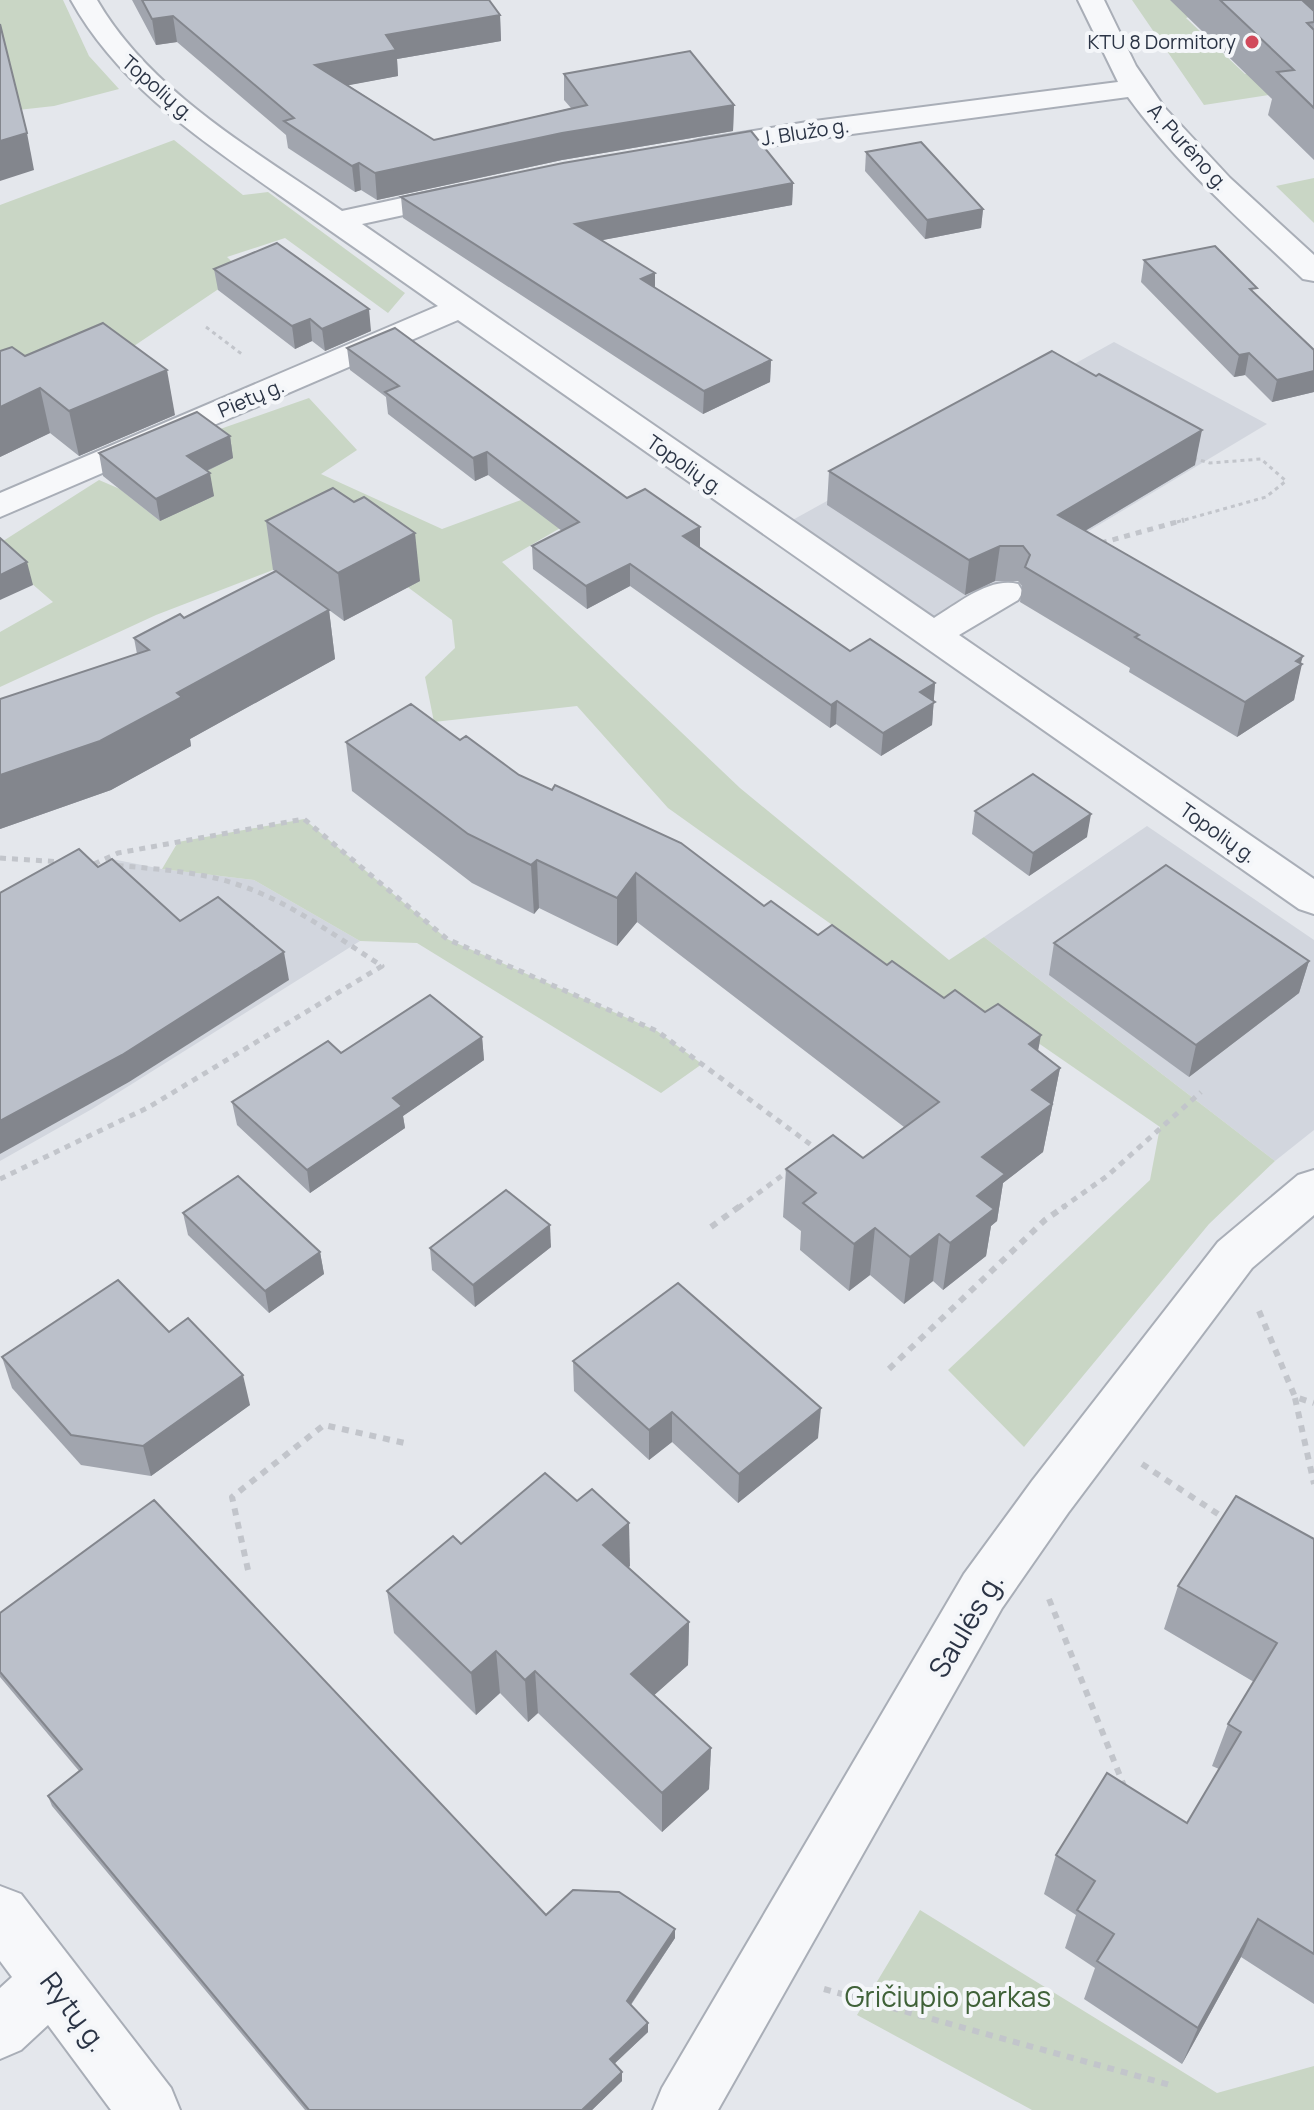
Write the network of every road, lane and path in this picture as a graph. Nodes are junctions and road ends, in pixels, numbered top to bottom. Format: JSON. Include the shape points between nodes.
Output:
{"nodes":[{"id":1,"x":84,"y":0,"type":"edge"},
{"id":2,"x":1091,"y":0,"type":"edge"},
{"id":3,"x":1136,"y":88,"type":"junction"},
{"id":4,"x":669,"y":154,"type":"edge"},
{"id":5,"x":487,"y":189,"type":"edge"},
{"id":6,"x":336,"y":221,"type":"junction"},
{"id":7,"x":1314,"y":272,"type":"edge"},
{"id":8,"x":459,"y":308,"type":"junction"},
{"id":9,"x":1188,"y":455,"type":"edge"},
{"id":10,"x":0,"y":506,"type":"edge"},
{"id":11,"x":1099,"y":543,"type":"edge"},
{"id":12,"x":1005,"y":592,"type":"dead end"},
{"id":13,"x":932,"y":635,"type":"junction"},
{"id":14,"x":0,"y":858,"type":"edge"},
{"id":15,"x":94,"y":864,"type":"junction"},
{"id":16,"x":1314,"y":899,"type":"edge"},
{"id":17,"x":1201,"y":1092,"type":"dead end"},
{"id":18,"x":806,"y":1159,"type":"edge"},
{"id":19,"x":794,"y":1167,"type":"edge"},
{"id":20,"x":0,"y":1179,"type":"edge"},
{"id":21,"x":1314,"y":1188,"type":"edge"},
{"id":22,"x":711,"y":1227,"type":"dead end"},
{"id":23,"x":1235,"y":1255,"type":"junction"},
{"id":24,"x":889,"y":1369,"type":"dead end"},
{"id":25,"x":1295,"y":1397,"type":"junction"},
{"id":26,"x":1314,"y":1403,"type":"edge"},
{"id":27,"x":1097,"y":1435,"type":"junction"},
{"id":28,"x":409,"y":1444,"type":"dead end"},
{"id":29,"x":1314,"y":1484,"type":"edge"},
{"id":30,"x":1238,"y":1527,"type":"edge"},
{"id":31,"x":1023,"y":1535,"type":"junction"},
{"id":32,"x":248,"y":1570,"type":"dead end"},
{"id":33,"x":1127,"y":1792,"type":"edge"},
{"id":34,"x":0,"y":1914,"type":"edge"},
{"id":35,"x":764,"y":1972,"type":"junction"},
{"id":36,"x":51,"y":1981,"type":"junction"},
{"id":37,"x":0,"y":2029,"type":"edge"},
{"id":38,"x":1170,"y":2085,"type":"dead end"},
{"id":39,"x":149,"y":2110,"type":"edge"},
{"id":40,"x":684,"y":2110,"type":"edge"}],
"edges":[{"from":1,"to":6,"type":"street","name":"Topolių g.","via":[[119,55],[216,137]]},
{"from":2,"to":3,"type":"street","name":"A. Purėno g."},
{"from":3,"to":4,"type":"street","name":"J. Blužo g."},
{"from":3,"to":7,"type":"street","name":"A. Purėno g.","via":[[1216,180]]},
{"from":5,"to":6,"type":"street"},
{"from":6,"to":8,"type":"street","name":"Topolių g."},
{"from":8,"to":10,"type":"street","name":"Pietų g."},
{"from":8,"to":13,"type":"street","name":"Topolių g."},
{"from":9,"to":11,"type":"path","via":[[1210,463],[1261,459],[1286,481],[1266,497]]},
{"from":12,"to":13,"type":"street"},
{"from":13,"to":16,"type":"street","name":"Topolių g."},
{"from":14,"to":15,"type":"path"},
{"from":15,"to":18,"type":"path","via":[[118,853],[304,819],[447,939],[657,1031],[818,1150]]},
{"from":15,"to":20,"type":"path","via":[[162,869],[245,886],[289,907],[382,966],[149,1107]]},
{"from":17,"to":24,"type":"path","via":[[1107,1176],[1045,1220]]},
{"from":19,"to":22,"type":"path"},
{"from":21,"to":23,"type":"street","name":"Saulės g."},
{"from":23,"to":25,"type":"path"},
{"from":23,"to":27,"type":"street","name":"Saulės g."},
{"from":25,"to":26,"type":"path"},
{"from":25,"to":29,"type":"path"},
{"from":27,"to":30,"type":"path"},
{"from":27,"to":31,"type":"street","name":"Saulės g."},
{"from":28,"to":32,"type":"path","via":[[324,1425],[243,1488],[232,1497]]},
{"from":31,"to":33,"type":"path"},
{"from":31,"to":35,"type":"street","name":"Saulės g.","via":[[983,1591]]},
{"from":34,"to":36,"type":"street","name":"Rytų g."},
{"from":35,"to":38,"type":"path"},
{"from":35,"to":40,"type":"street","name":"Saulės g."},
{"from":36,"to":37,"type":"street"},
{"from":36,"to":39,"type":"street","name":"Rytų g."}]}
